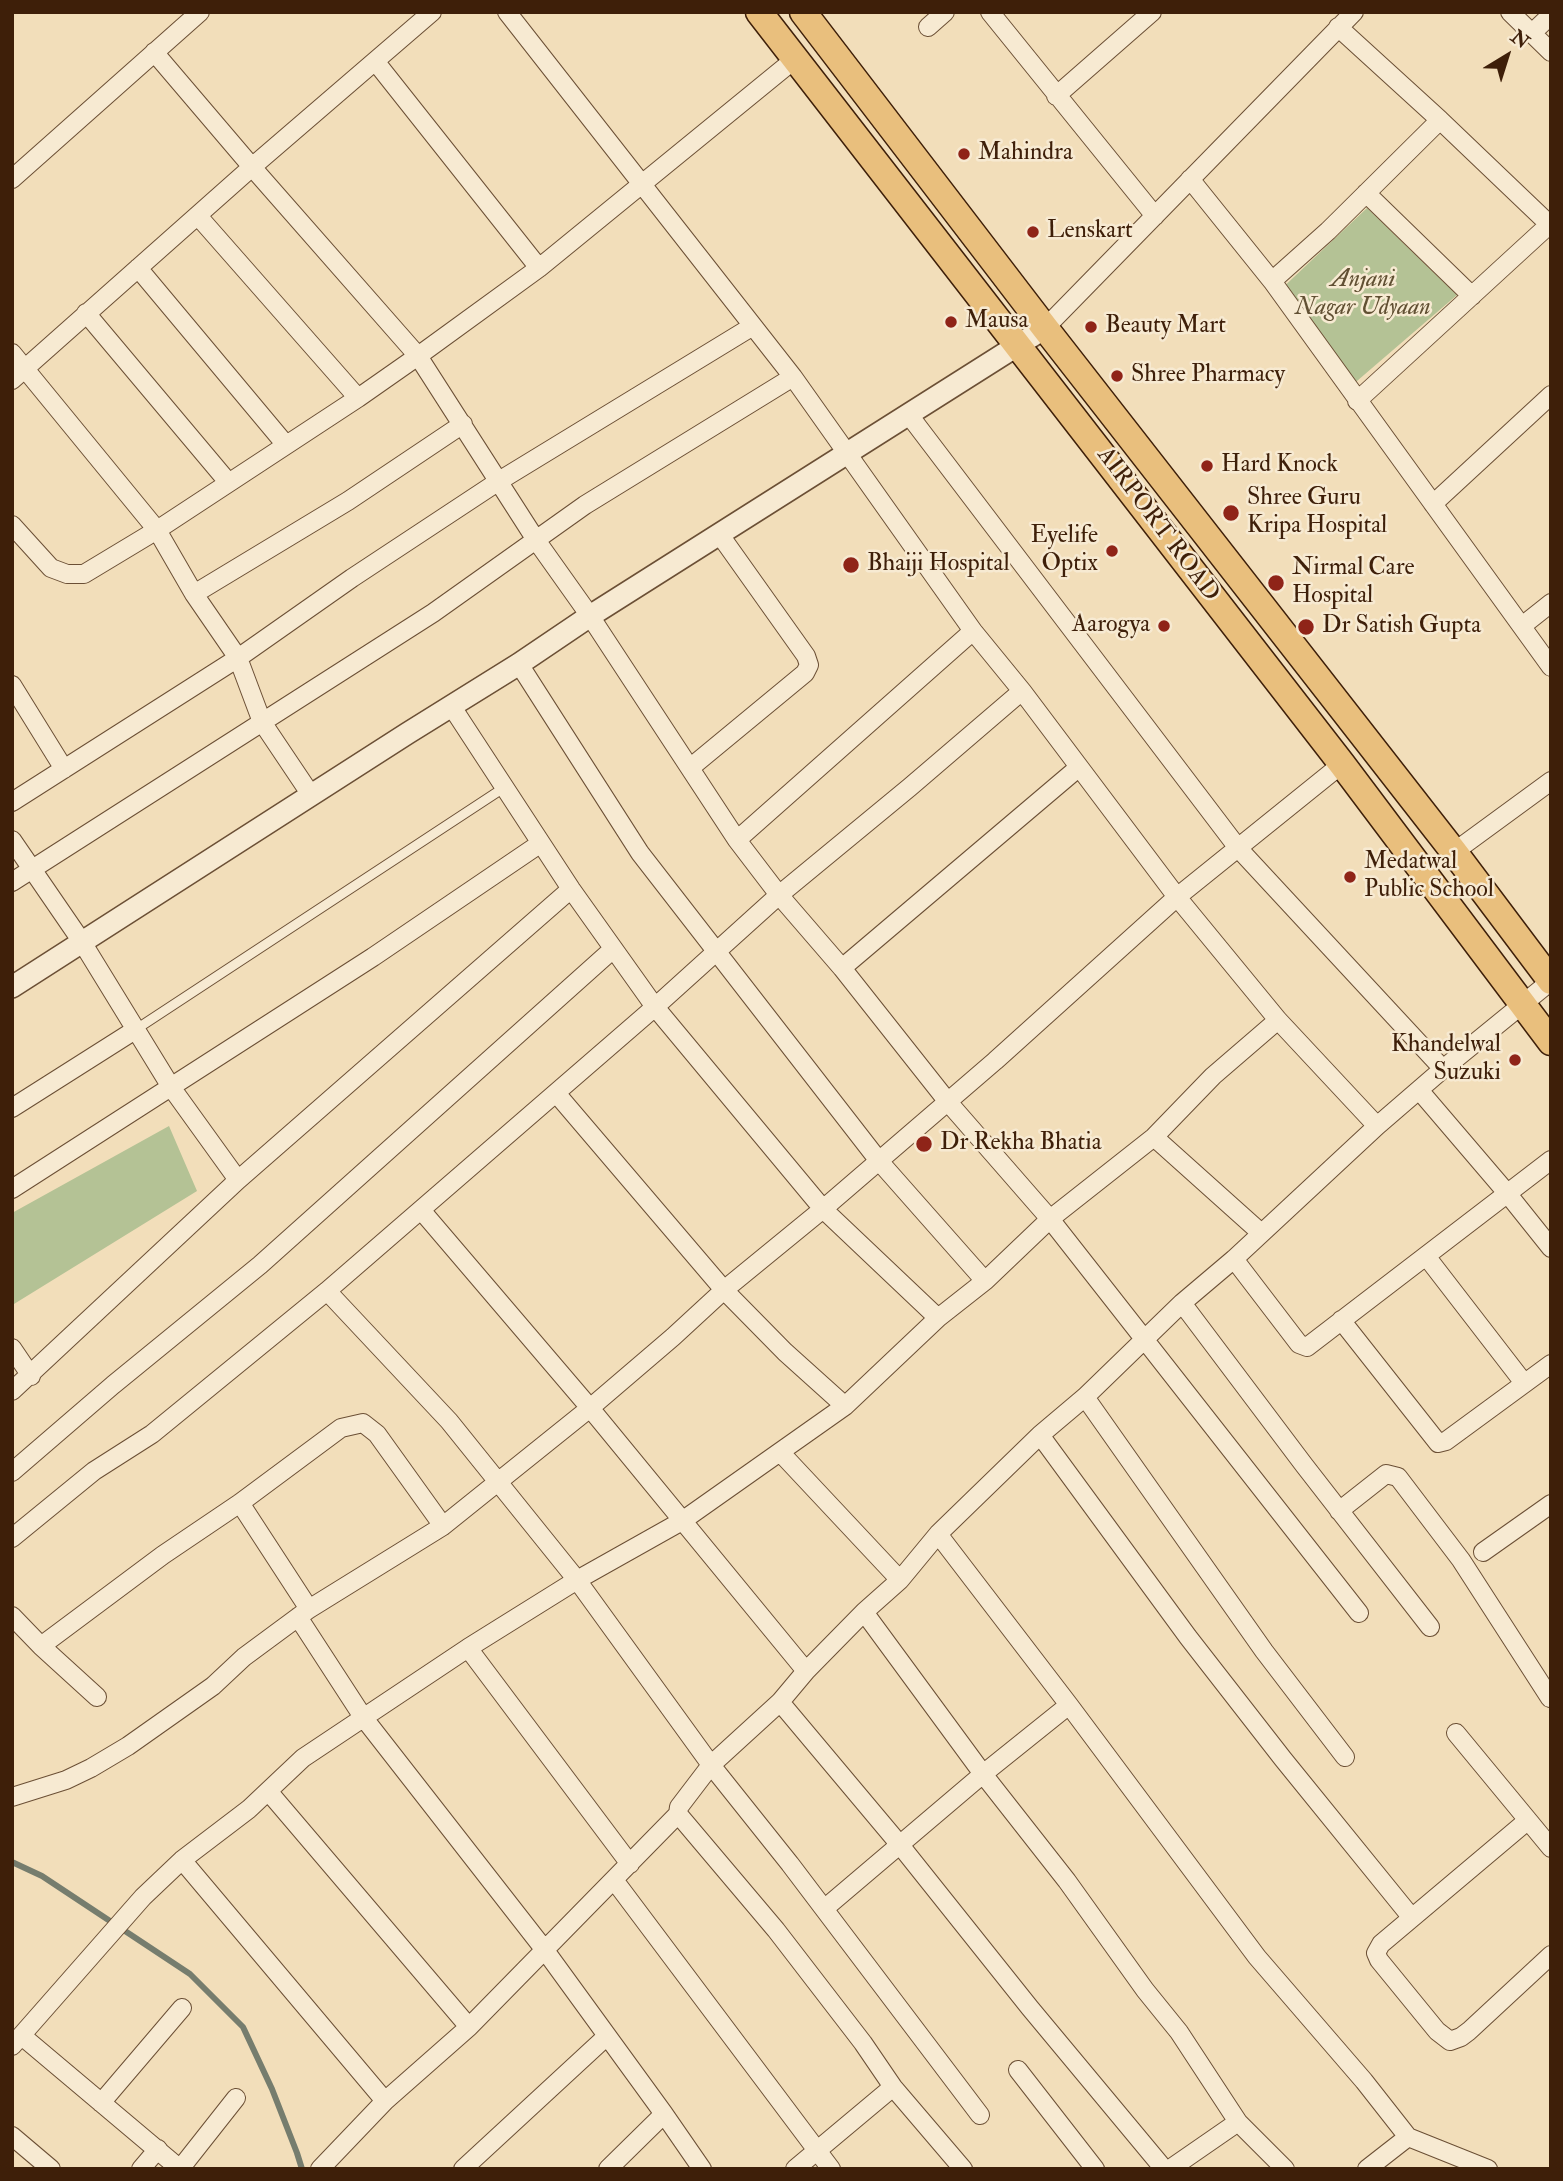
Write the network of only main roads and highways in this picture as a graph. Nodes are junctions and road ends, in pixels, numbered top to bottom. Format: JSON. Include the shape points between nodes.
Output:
{"nodes":[{"id":1,"x":759,"y":12,"type":"edge"},
{"id":2,"x":803,"y":12,"type":"edge"},
{"id":3,"x":1551,"y":981,"type":"edge"},
{"id":4,"x":1551,"y":1042,"type":"edge"}],
"edges":[{"from":1,"to":4,"type":"main road","name":"AIRPORT ROAD","via":[[1342,764]]},
{"from":2,"to":3,"type":"main road","name":"AIRPORT ROAD"}]}
